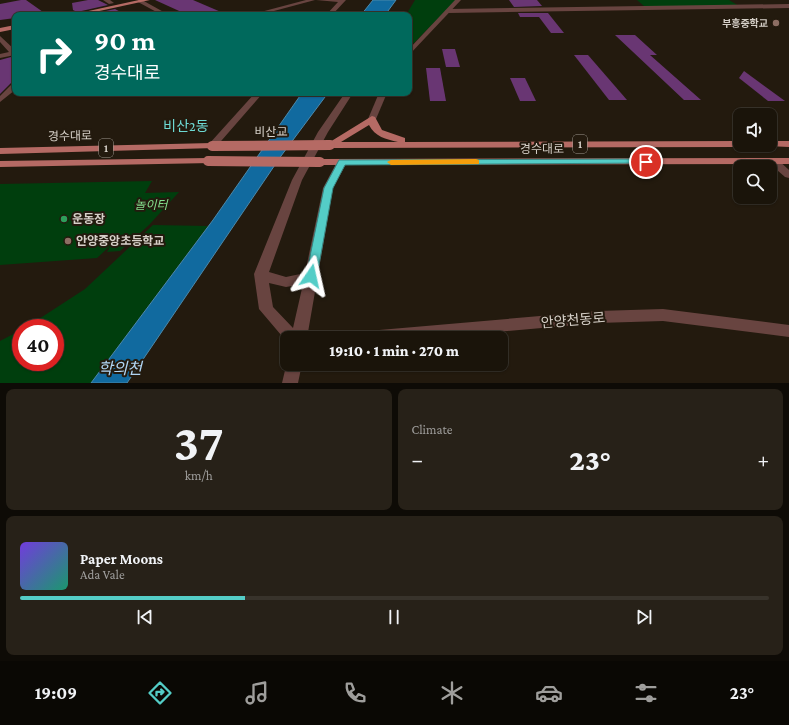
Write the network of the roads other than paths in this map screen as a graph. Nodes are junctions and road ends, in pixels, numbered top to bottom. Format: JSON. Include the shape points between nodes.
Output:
{"nodes":[{"id":1,"x":312,"y":0,"type":"edge"},
{"id":2,"x":319,"y":0,"type":"edge"},
{"id":3,"x":458,"y":0,"type":"edge"},
{"id":4,"x":633,"y":0,"type":"edge"},
{"id":5,"x":144,"y":1,"type":"edge"},
{"id":6,"x":342,"y":1,"type":"edge"},
{"id":7,"x":789,"y":6,"type":"edge"},
{"id":8,"x":644,"y":8,"type":"junction"},
{"id":9,"x":448,"y":11,"type":"junction"},
{"id":10,"x":88,"y":12,"type":"edge"},
{"id":11,"x":161,"y":12,"type":"edge"},
{"id":12,"x":264,"y":12,"type":"edge"},
{"id":13,"x":331,"y":12,"type":"edge"},
{"id":14,"x":12,"y":28,"type":"edge"},
{"id":15,"x":0,"y":30,"type":"edge"},
{"id":16,"x":0,"y":38,"type":"edge"},
{"id":17,"x":12,"y":50,"type":"edge"},
{"id":18,"x":412,"y":51,"type":"edge"},
{"id":19,"x":12,"y":54,"type":"edge"},
{"id":20,"x":0,"y":56,"type":"edge"},
{"id":21,"x":12,"y":89,"type":"edge"},
{"id":22,"x":256,"y":96,"type":"edge"},
{"id":23,"x":347,"y":96,"type":"edge"},
{"id":24,"x":382,"y":96,"type":"edge"},
{"id":25,"x":0,"y":100,"type":"edge"},
{"id":26,"x":372,"y":119,"type":"junction"},
{"id":27,"x":420,"y":144,"type":"junction"},
{"id":28,"x":733,"y":144,"type":"edge"},
{"id":29,"x":777,"y":144,"type":"edge"},
{"id":30,"x":789,"y":144,"type":"edge"},
{"id":31,"x":330,"y":145,"type":"junction"},
{"id":32,"x":212,"y":146,"type":"junction"},
{"id":33,"x":0,"y":151,"type":"edge"},
{"id":34,"x":733,"y":161,"type":"edge"},
{"id":35,"x":777,"y":161,"type":"edge"},
{"id":36,"x":789,"y":161,"type":"edge"},
{"id":37,"x":342,"y":162,"type":"junction"},
{"id":38,"x":0,"y":164,"type":"edge"},
{"id":39,"x":777,"y":164,"type":"edge"},
{"id":40,"x":789,"y":175,"type":"edge"},
{"id":41,"x":261,"y":274,"type":"junction"},
{"id":42,"x":311,"y":276,"type":"junction"},
{"id":43,"x":287,"y":331,"type":"edge"},
{"id":44,"x":300,"y":331,"type":"edge"},
{"id":45,"x":437,"y":331,"type":"edge"},
{"id":46,"x":789,"y":331,"type":"edge"}],
"edges":[{"from":1,"to":12,"type":"street"},
{"from":2,"to":6,"type":"street"},
{"from":3,"to":9,"type":"street"},
{"from":4,"to":8,"type":"street"},
{"from":5,"to":10,"type":"main road"},
{"from":5,"to":11,"type":"street"},
{"from":6,"to":13,"type":"street"},
{"from":7,"to":8,"type":"street"},
{"from":8,"to":9,"type":"street"},
{"from":9,"to":18,"type":"street"},
{"from":14,"to":15,"type":"main road"},
{"from":16,"to":17,"type":"street"},
{"from":19,"to":20,"type":"street"},
{"from":21,"to":25,"type":"street"},
{"from":22,"to":32,"type":"street"},
{"from":23,"to":41,"type":"street","via":[[323,132],[297,180]]},
{"from":24,"to":26,"type":"street"},
{"from":26,"to":27,"type":"main road","via":[[372,125],[379,134]]},
{"from":26,"to":31,"type":"main road"},
{"from":27,"to":28,"type":"main road","name":"경수대로","number":"1"},
{"from":27,"to":31,"type":"main road","name":"경수대로","number":"1"},
{"from":29,"to":30,"type":"main road"},
{"from":31,"to":32,"type":"main road","name":"비산교","number":"1","bridge":true},
{"from":32,"to":33,"type":"main road","name":"경수대로","number":"1"},
{"from":34,"to":37,"type":"main road","name":"경수대로","number":"1"},
{"from":35,"to":36,"type":"main road","name":"경수대로","number":"1"},
{"from":37,"to":38,"type":"main road","name":"경수대로","number":"1","bridge":true},
{"from":37,"to":42,"type":"street","via":[[328,188]]},
{"from":39,"to":40,"type":"street"},
{"from":41,"to":42,"type":"street","via":[[277,283],[297,281]]},
{"from":41,"to":43,"type":"street","via":[[266,309]]},
{"from":42,"to":44,"type":"street"},
{"from":45,"to":46,"type":"street","name":"안양천동로","via":[[598,317],[663,315]]}]}
